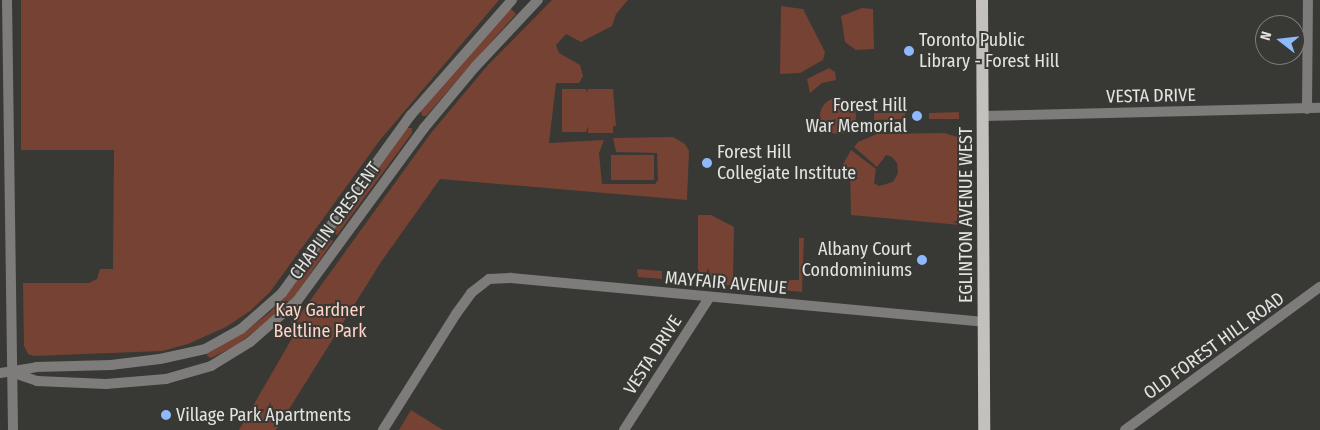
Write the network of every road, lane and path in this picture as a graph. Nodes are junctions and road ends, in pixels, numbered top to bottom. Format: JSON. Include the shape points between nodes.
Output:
{"nodes":[{"id":1,"x":7,"y":0,"type":"edge"},
{"id":2,"x":512,"y":0,"type":"edge"},
{"id":3,"x":538,"y":0,"type":"edge"},
{"id":4,"x":982,"y":0,"type":"edge"},
{"id":5,"x":1308,"y":0,"type":"edge"},
{"id":6,"x":1320,"y":108,"type":"edge"},
{"id":7,"x":1307,"y":109,"type":"junction"},
{"id":8,"x":411,"y":116,"type":"junction"},
{"id":9,"x":983,"y":116,"type":"junction"},
{"id":10,"x":424,"y":128,"type":"junction"},
{"id":11,"x":1320,"y":288,"type":"edge"},
{"id":12,"x":709,"y":298,"type":"junction"},
{"id":13,"x":984,"y":322,"type":"junction"},
{"id":14,"x":11,"y":372,"type":"junction"},
{"id":15,"x":0,"y":373,"type":"edge"},
{"id":16,"x":13,"y":430,"type":"edge"},
{"id":17,"x":383,"y":430,"type":"edge"},
{"id":18,"x":624,"y":430,"type":"edge"},
{"id":19,"x":984,"y":430,"type":"edge"},
{"id":20,"x":1125,"y":430,"type":"edge"}],
"edges":[{"from":1,"to":14,"type":"street"},
{"from":2,"to":8,"type":"street","name":"CHAPLIN CRESCENT"},
{"from":3,"to":10,"type":"street","name":"CHAPLIN CRESCENT"},
{"from":4,"to":9,"type":"main road","name":"EGLINTON AVENUE WEST"},
{"from":5,"to":7,"type":"street"},
{"from":6,"to":7,"type":"street","name":"VESTA DRIVE"},
{"from":7,"to":9,"type":"street","name":"VESTA DRIVE"},
{"from":8,"to":10,"type":"street"},
{"from":8,"to":14,"type":"street","name":"CHAPLIN CRESCENT","via":[[282,293],[241,329],[205,349],[160,359],[111,365],[36,367]]},
{"from":9,"to":13,"type":"main road","name":"EGLINTON AVENUE WEST"},
{"from":10,"to":14,"type":"street","name":"CHAPLIN CRESCENT","via":[[297,301],[268,329],[211,366],[166,379],[106,384],[37,381]]},
{"from":11,"to":20,"type":"street","name":"OLD FOREST HILL ROAD"},
{"from":12,"to":13,"type":"street","name":"MAYFAIR AVENUE"},
{"from":12,"to":17,"type":"street","name":"MAYFAIR AVENUE","via":[[489,279],[471,294]]},
{"from":12,"to":18,"type":"street","name":"VESTA DRIVE"},
{"from":13,"to":19,"type":"main road","name":"EGLINTON AVENUE WEST"},
{"from":14,"to":15,"type":"street","name":"CHAPLIN CRESCENT"},
{"from":14,"to":16,"type":"street"}]}
